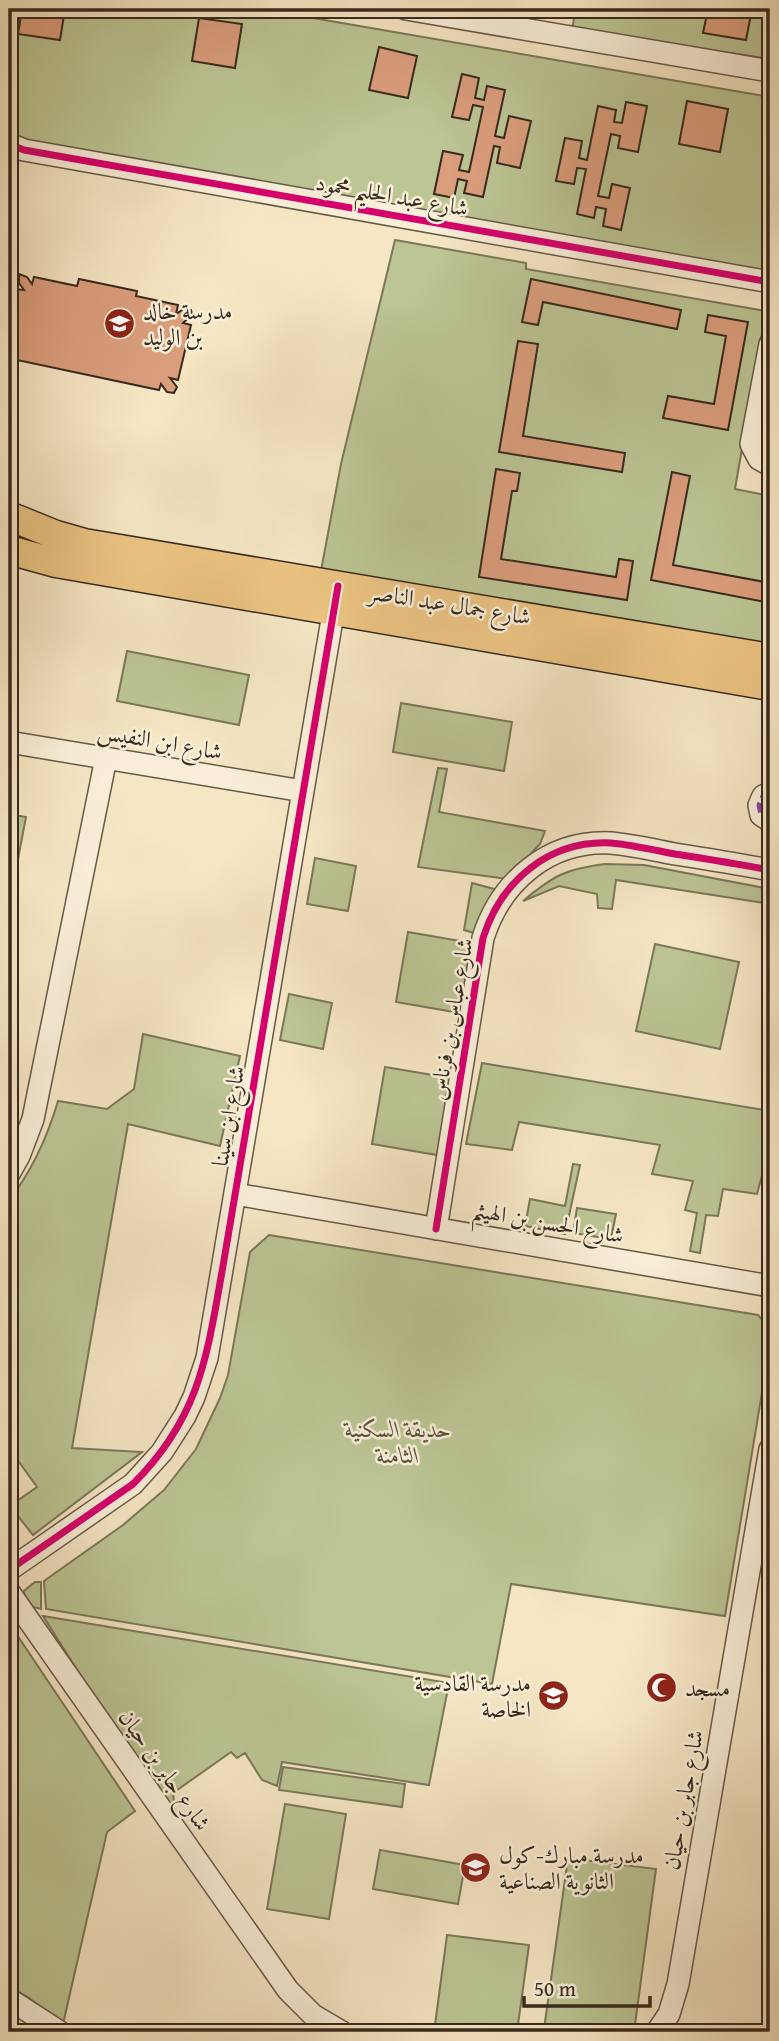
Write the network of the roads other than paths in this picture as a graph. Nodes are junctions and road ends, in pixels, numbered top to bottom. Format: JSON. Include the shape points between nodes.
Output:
{"nodes":[{"id":1,"x":406,"y":9,"type":"edge"},
{"id":2,"x":770,"y":71,"type":"edge"},
{"id":3,"x":9,"y":144,"type":"edge"},
{"id":4,"x":770,"y":282,"type":"edge"},
{"id":5,"x":770,"y":344,"type":"edge"},
{"id":6,"x":770,"y":465,"type":"edge"},
{"id":7,"x":9,"y":516,"type":"edge"},
{"id":8,"x":9,"y":550,"type":"edge"},
{"id":9,"x":336,"y":598,"type":"junction"},
{"id":10,"x":770,"y":659,"type":"edge"},
{"id":11,"x":770,"y":686,"type":"edge"},
{"id":12,"x":9,"y":742,"type":"edge"},
{"id":13,"x":106,"y":758,"type":"junction"},
{"id":14,"x":303,"y":791,"type":"junction"},
{"id":15,"x":770,"y":793,"type":"edge"},
{"id":16,"x":770,"y":821,"type":"edge"},
{"id":17,"x":770,"y":870,"type":"edge"},
{"id":18,"x":9,"y":1174,"type":"edge"},
{"id":19,"x":234,"y":1194,"type":"junction"},
{"id":20,"x":436,"y":1229,"type":"junction"},
{"id":21,"x":770,"y":1286,"type":"edge"},
{"id":22,"x":770,"y":1449,"type":"edge"},
{"id":23,"x":9,"y":1570,"type":"edge"},
{"id":24,"x":9,"y":1592,"type":"edge"},
{"id":25,"x":9,"y":1999,"type":"edge"},
{"id":26,"x":60,"y":2032,"type":"edge"},
{"id":27,"x":342,"y":2032,"type":"edge"},
{"id":28,"x":657,"y":2032,"type":"edge"}],
"edges":[{"from":1,"to":2,"type":"street"},
{"from":3,"to":4,"type":"street","name":"شارع عبد الحليم محمود"},
{"from":5,"to":6,"type":"street","via":[[751,444],[759,459]]},
{"from":7,"to":9,"type":"main road","name":"شارع جمال عبد الناصر","via":[[84,542]]},
{"from":8,"to":9,"type":"main road","name":"شارع جمال عبد الناصر","via":[[56,563]]},
{"from":9,"to":10,"type":"main road","name":"شارع جمال عبد الناصر"},
{"from":9,"to":11,"type":"main road","name":"شارع جمال عبد الناصر"},
{"from":9,"to":14,"type":"street","name":"شارع ابن سينا"},
{"from":12,"to":13,"type":"street","name":"شارع ابن النفيس"},
{"from":13,"to":14,"type":"street","name":"شارع ابن النفيس"},
{"from":13,"to":18,"type":"street","via":[[33,1119]]},
{"from":14,"to":19,"type":"street","name":"شارع ابن سينا"},
{"from":15,"to":16,"type":"street","via":[[759,805],[761,815]]},
{"from":17,"to":20,"type":"street","name":"شارع عباس بن فرناس","via":[[597,843],[552,855],[514,882],[495,908],[483,938]]},
{"from":19,"to":20,"type":"street","name":"شارع الحسن بن الهيثم"},
{"from":19,"to":23,"type":"street","name":"شارع ابن سينا","via":[[206,1358],[194,1397],[174,1434],[133,1484]]},
{"from":20,"to":21,"type":"street","name":"شارع الحسن بن الهيثم"},
{"from":22,"to":28,"type":"street","name":"شارع جابر بن حيان","via":[[678,1984]]},
{"from":24,"to":27,"type":"street","name":"شارع جابر بن حيان","via":[[288,1990],[313,2015]]},
{"from":25,"to":26,"type":"street"}]}
